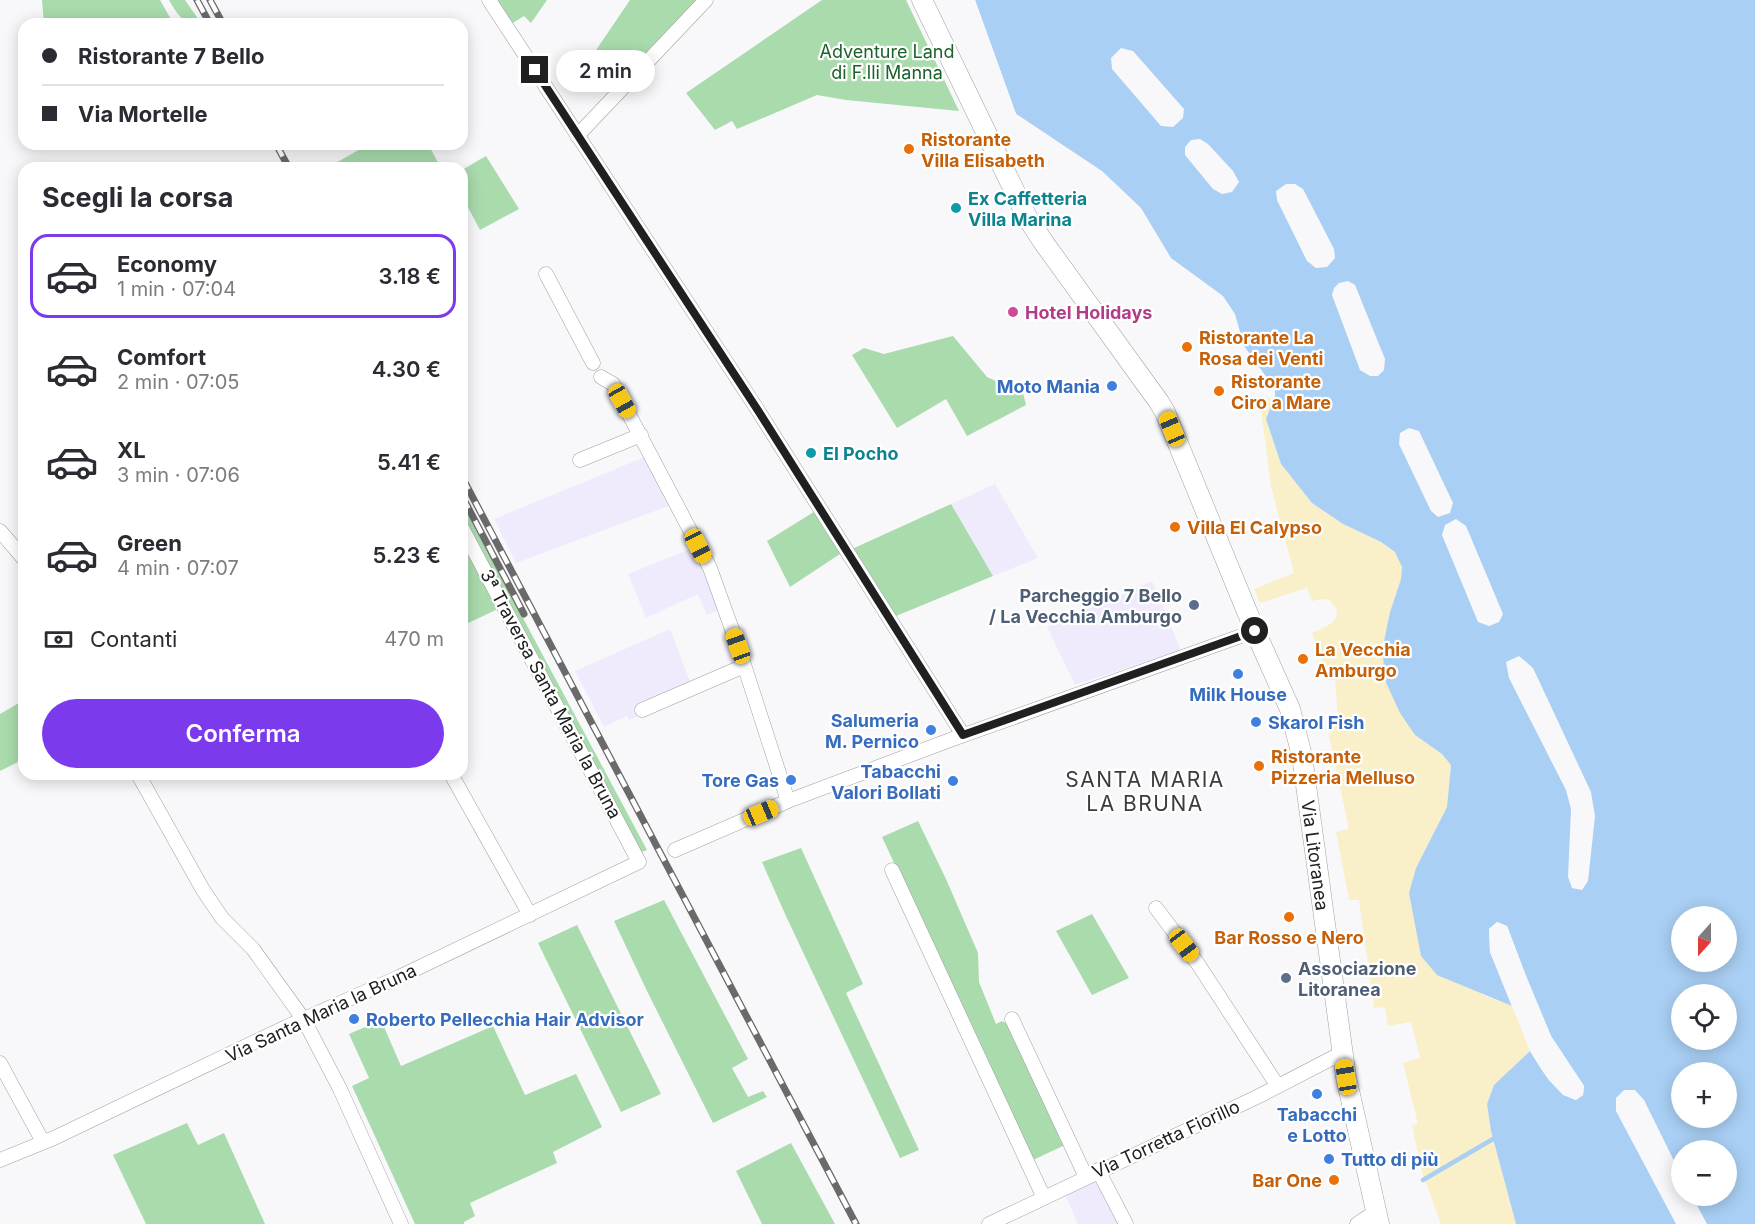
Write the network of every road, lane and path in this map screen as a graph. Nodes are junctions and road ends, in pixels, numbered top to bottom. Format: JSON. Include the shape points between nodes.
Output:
{"nodes":[{"id":1,"x":489,"y":0,"type":"edge"},
{"id":2,"x":706,"y":0,"type":"edge"},
{"id":3,"x":922,"y":0,"type":"edge"},
{"id":4,"x":578,"y":136,"type":"junction"},
{"id":5,"x":546,"y":274,"type":"dead end"},
{"id":6,"x":593,"y":363,"type":"dead end"},
{"id":7,"x":601,"y":377,"type":"dead end"},
{"id":8,"x":641,"y":435,"type":"junction"},
{"id":9,"x":580,"y":460,"type":"dead end"},
{"id":10,"x":0,"y":531,"type":"edge"},
{"id":11,"x":468,"y":539,"type":"edge"},
{"id":12,"x":18,"y":552,"type":"edge"},
{"id":13,"x":1255,"y":631,"type":"junction"},
{"id":14,"x":744,"y":666,"type":"junction"},
{"id":15,"x":642,"y":710,"type":"dead end"},
{"id":16,"x":963,"y":735,"type":"junction"},
{"id":17,"x":141,"y":780,"type":"edge"},
{"id":18,"x":454,"y":780,"type":"edge"},
{"id":19,"x":788,"y":801,"type":"junction"},
{"id":20,"x":675,"y":850,"type":"dead end"},
{"id":21,"x":639,"y":862,"type":"joint"},
{"id":22,"x":892,"y":870,"type":"dead end"},
{"id":23,"x":1156,"y":908,"type":"dead end"},
{"id":24,"x":530,"y":915,"type":"junction"},
{"id":25,"x":1012,"y":1019,"type":"dead end"},
{"id":26,"x":304,"y":1020,"type":"junction"},
{"id":27,"x":1342,"y":1053,"type":"junction"},
{"id":28,"x":0,"y":1063,"type":"edge"},
{"id":29,"x":1277,"y":1085,"type":"junction"},
{"id":30,"x":43,"y":1143,"type":"junction"},
{"id":31,"x":0,"y":1160,"type":"edge"},
{"id":32,"x":1092,"y":1174,"type":"junction"},
{"id":33,"x":1044,"y":1198,"type":"junction"},
{"id":34,"x":1377,"y":1218,"type":"edge"},
{"id":35,"x":401,"y":1224,"type":"edge"},
{"id":36,"x":989,"y":1224,"type":"edge"},
{"id":37,"x":1126,"y":1224,"type":"edge"},
{"id":38,"x":1357,"y":1224,"type":"edge"}],
"edges":[{"from":1,"to":4,"type":"street"},
{"from":2,"to":4,"type":"street"},
{"from":3,"to":13,"type":"street","name":"Via Litoranea","via":[[1028,217],[1165,412]]},
{"from":4,"to":16,"type":"street","via":[[759,412]]},
{"from":5,"to":6,"type":"street"},
{"from":7,"to":8,"type":"street","via":[[613,384]]},
{"from":8,"to":9,"type":"street"},
{"from":8,"to":14,"type":"street","via":[[710,568]]},
{"from":10,"to":12,"type":"street"},
{"from":11,"to":21,"type":"street","name":"3ª Traversa Santa Maria la Bruna"},
{"from":13,"to":16,"type":"street"},
{"from":13,"to":27,"type":"street","name":"Via Litoranea","via":[[1290,709],[1298,737]]},
{"from":14,"to":15,"type":"street"},
{"from":14,"to":19,"type":"street"},
{"from":16,"to":19,"type":"street"},
{"from":17,"to":26,"type":"street","via":[[203,890],[222,918],[253,949]]},
{"from":18,"to":24,"type":"street"},
{"from":19,"to":20,"type":"street"},
{"from":21,"to":24,"type":"street","name":"Via Santa Maria la Bruna"},
{"from":22,"to":33,"type":"street"},
{"from":23,"to":29,"type":"street","via":[[1198,964]]},
{"from":24,"to":26,"type":"street","name":"Via Santa Maria la Bruna"},
{"from":25,"to":32,"type":"street"},
{"from":26,"to":30,"type":"street","name":"Via Santa Maria la Bruna"},
{"from":26,"to":35,"type":"street"},
{"from":27,"to":29,"type":"street","name":"Via Torretta Fiorillo"},
{"from":27,"to":34,"type":"street","name":"Via Litoranea"},
{"from":28,"to":30,"type":"street"},
{"from":29,"to":32,"type":"street","name":"Via Torretta Fiorillo"},
{"from":30,"to":31,"type":"street","name":"Via Santa Maria la Bruna"},
{"from":32,"to":33,"type":"street","name":"Via Torretta Fiorillo"},
{"from":32,"to":37,"type":"street"},
{"from":33,"to":36,"type":"street","name":"Via Torretta Fiorillo"},
{"from":34,"to":38,"type":"street"}]}
